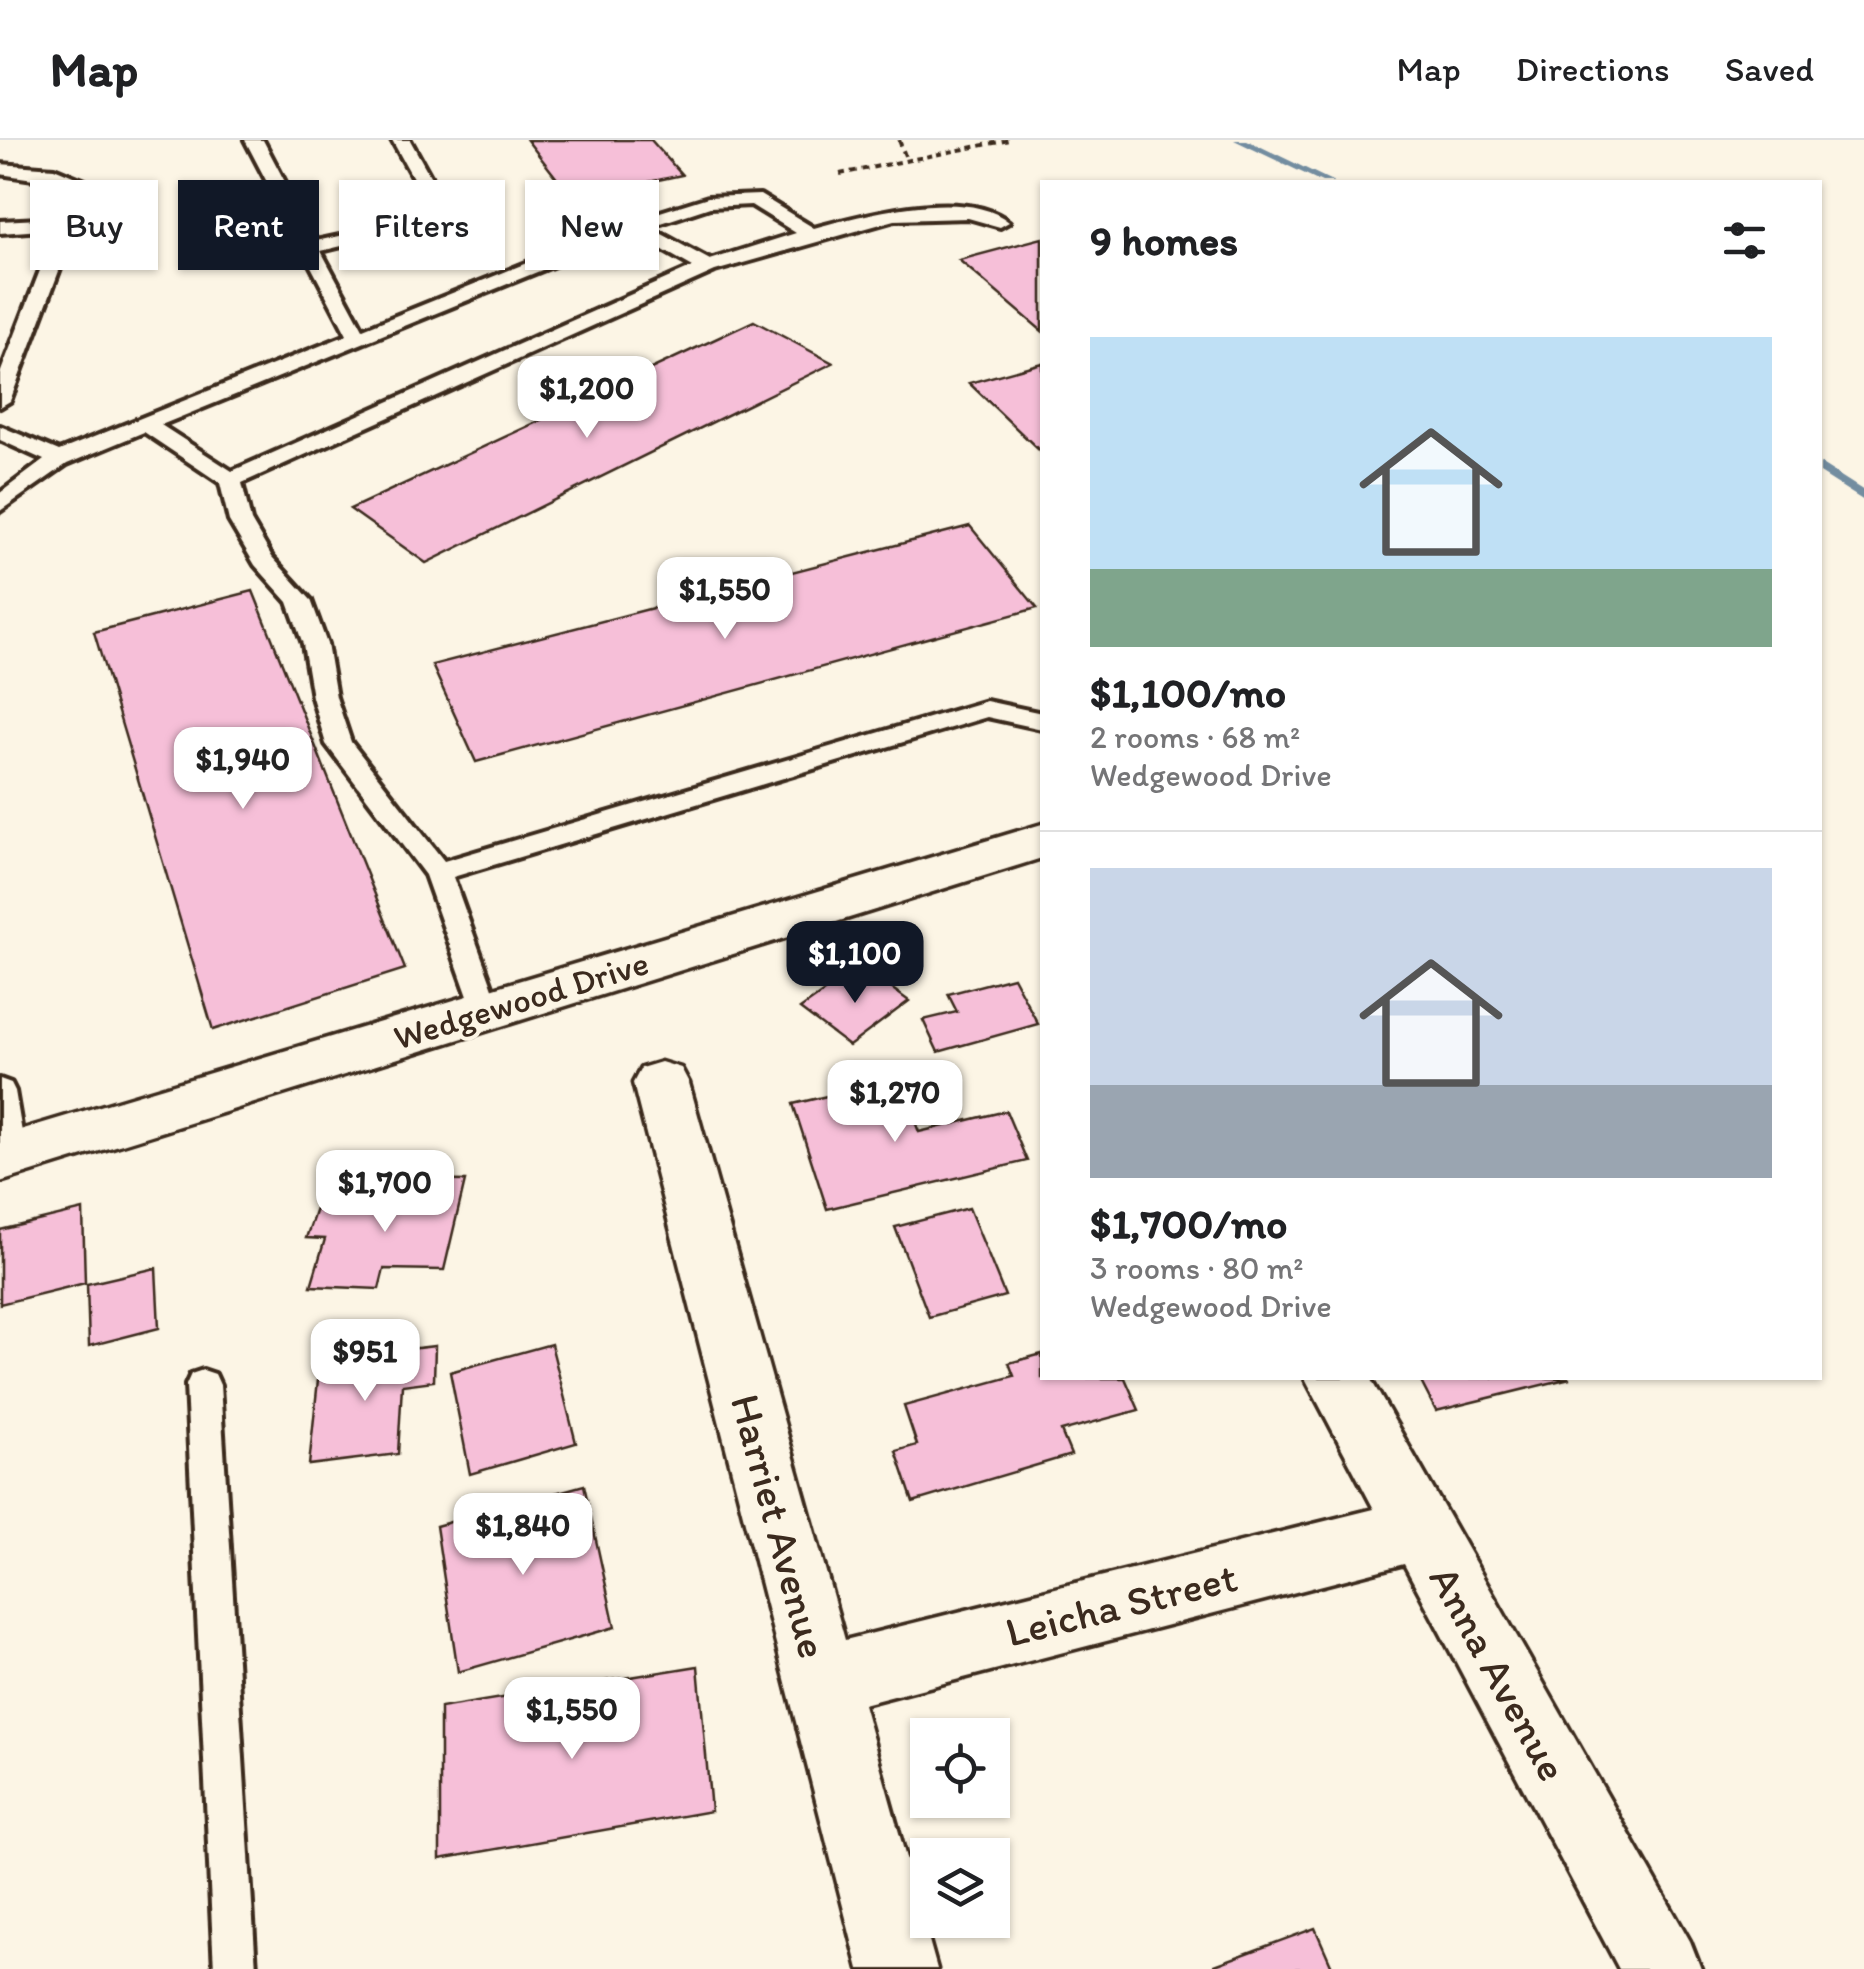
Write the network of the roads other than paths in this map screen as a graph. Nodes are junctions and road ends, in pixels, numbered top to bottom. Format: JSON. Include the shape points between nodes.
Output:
{"nodes":[{"id":1,"x":254,"y":140,"type":"edge"},
{"id":2,"x":402,"y":140,"type":"edge"},
{"id":3,"x":0,"y":168,"type":"edge"},
{"id":4,"x":74,"y":180,"type":"edge"},
{"id":5,"x":276,"y":180,"type":"edge"},
{"id":6,"x":659,"y":218,"type":"edge"},
{"id":7,"x":1000,"y":222,"type":"dead end"},
{"id":8,"x":30,"y":225,"type":"edge"},
{"id":9,"x":0,"y":226,"type":"edge"},
{"id":10,"x":815,"y":237,"type":"junction"},
{"id":11,"x":659,"y":240,"type":"edge"},
{"id":12,"x":319,"y":246,"type":"edge"},
{"id":13,"x":319,"y":261,"type":"edge"},
{"id":14,"x":708,"y":267,"type":"junction"},
{"id":15,"x":50,"y":270,"type":"edge"},
{"id":16,"x":526,"y":270,"type":"edge"},
{"id":17,"x":358,"y":338,"type":"junction"},
{"id":18,"x":0,"y":400,"type":"edge"},
{"id":19,"x":148,"y":425,"type":"junction"},
{"id":20,"x":0,"y":432,"type":"edge"},
{"id":21,"x":58,"y":459,"type":"junction"},
{"id":22,"x":230,"y":480,"type":"junction"},
{"id":23,"x":0,"y":504,"type":"edge"},
{"id":24,"x":1040,"y":721,"type":"edge"},
{"id":25,"x":1040,"y":842,"type":"edge"},
{"id":26,"x":438,"y":872,"type":"junction"},
{"id":27,"x":486,"y":1011,"type":"junction"},
{"id":28,"x":661,"y":1083,"type":"dead end"},
{"id":29,"x":0,"y":1091,"type":"edge"},
{"id":30,"x":5,"y":1158,"type":"edge"},
{"id":31,"x":1338,"y":1380,"type":"edge"},
{"id":32,"x":204,"y":1385,"type":"dead end"},
{"id":33,"x":1420,"y":1529,"type":"junction"},
{"id":34,"x":822,"y":1680,"type":"junction"},
{"id":35,"x":234,"y":1969,"type":"edge"},
{"id":36,"x":898,"y":1969,"type":"edge"},
{"id":37,"x":1662,"y":1969,"type":"edge"}],
"edges":[{"from":1,"to":5,"type":"lane"},
{"from":2,"to":12,"type":"lane","via":[[446,219]]},
{"from":3,"to":4,"type":"lane"},
{"from":6,"to":10,"type":"lane","via":[[708,202],[754,199]]},
{"from":7,"to":10,"type":"lane","via":[[957,209],[887,217]]},
{"from":8,"to":9,"type":"lane"},
{"from":10,"to":14,"type":"lane"},
{"from":11,"to":14,"type":"lane"},
{"from":13,"to":17,"type":"lane"},
{"from":14,"to":22,"type":"lane"},
{"from":15,"to":18,"type":"lane"},
{"from":16,"to":17,"type":"lane"},
{"from":17,"to":19,"type":"lane"},
{"from":19,"to":21,"type":"lane"},
{"from":19,"to":22,"type":"lane"},
{"from":20,"to":21,"type":"lane"},
{"from":21,"to":23,"type":"lane"},
{"from":22,"to":26,"type":"lane","via":[[240,521],[299,600],[339,744]]},
{"from":24,"to":26,"type":"lane","via":[[986,709]]},
{"from":25,"to":27,"type":"street","name":"Wedgewood Drive"},
{"from":26,"to":27,"type":"lane"},
{"from":27,"to":30,"type":"street","name":"Wedgewood Drive"},
{"from":28,"to":34,"type":"street","name":"Harriet Avenue"},
{"from":29,"to":30,"type":"lane"},
{"from":31,"to":33,"type":"street","name":"Anna Avenue"},
{"from":32,"to":35,"type":"lane"},
{"from":33,"to":34,"type":"street","name":"Leicha Street"},
{"from":33,"to":37,"type":"street","name":"Anna Avenue"},
{"from":34,"to":36,"type":"street","name":"Harriet Avenue"}]}
